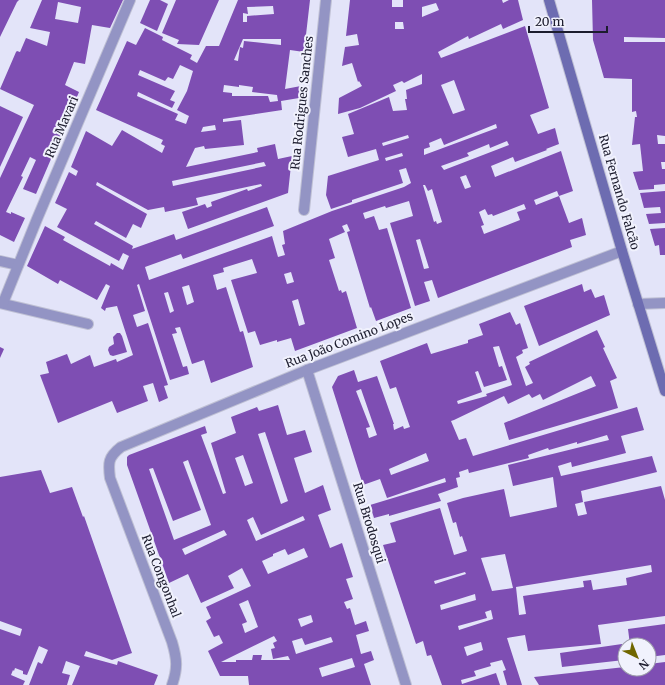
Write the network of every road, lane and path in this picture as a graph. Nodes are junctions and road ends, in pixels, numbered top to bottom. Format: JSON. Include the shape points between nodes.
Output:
{"nodes":[{"id":1,"x":130,"y":0,"type":"edge"},
{"id":2,"x":326,"y":0,"type":"edge"},
{"id":3,"x":549,"y":0,"type":"edge"},
{"id":4,"x":304,"y":210,"type":"dead end"},
{"id":5,"x":622,"y":251,"type":"junction"},
{"id":6,"x":0,"y":261,"type":"edge"},
{"id":7,"x":18,"y":265,"type":"junction"},
{"id":8,"x":1,"y":303,"type":"edge"},
{"id":9,"x":665,"y":303,"type":"edge"},
{"id":10,"x":638,"y":304,"type":"junction"},
{"id":11,"x":88,"y":324,"type":"dead end"},
{"id":12,"x":307,"y":370,"type":"junction"},
{"id":13,"x":665,"y":391,"type":"edge"},
{"id":14,"x":110,"y":478,"type":"joint"},
{"id":15,"x":172,"y":685,"type":"edge"},
{"id":16,"x":406,"y":685,"type":"edge"}],
"edges":[{"from":1,"to":7,"type":"street","name":"Rua Mavari"},
{"from":2,"to":4,"type":"street","name":"Rua Rodrigues Sanches"},
{"from":3,"to":5,"type":"main road","name":"Rua Fernando Falcão"},
{"from":5,"to":10,"type":"main road","name":"Rua Fernando Falcão"},
{"from":5,"to":12,"type":"street","name":"Rua João Comino Lopes"},
{"from":6,"to":7,"type":"street"},
{"from":7,"to":8,"type":"street","name":"Rua Mavari"},
{"from":8,"to":11,"type":"street","name":"Rua Mavari"},
{"from":9,"to":10,"type":"street"},
{"from":10,"to":13,"type":"main road","name":"Rua Fernando Falcão"},
{"from":12,"to":14,"type":"street","name":"Rua João Comino Lopes","via":[[121,447],[108,464]]},
{"from":12,"to":16,"type":"street","name":"Rua Brodosqui"},
{"from":14,"to":15,"type":"street","name":"Rua Congonhal","via":[[174,647],[176,673]]}]}
